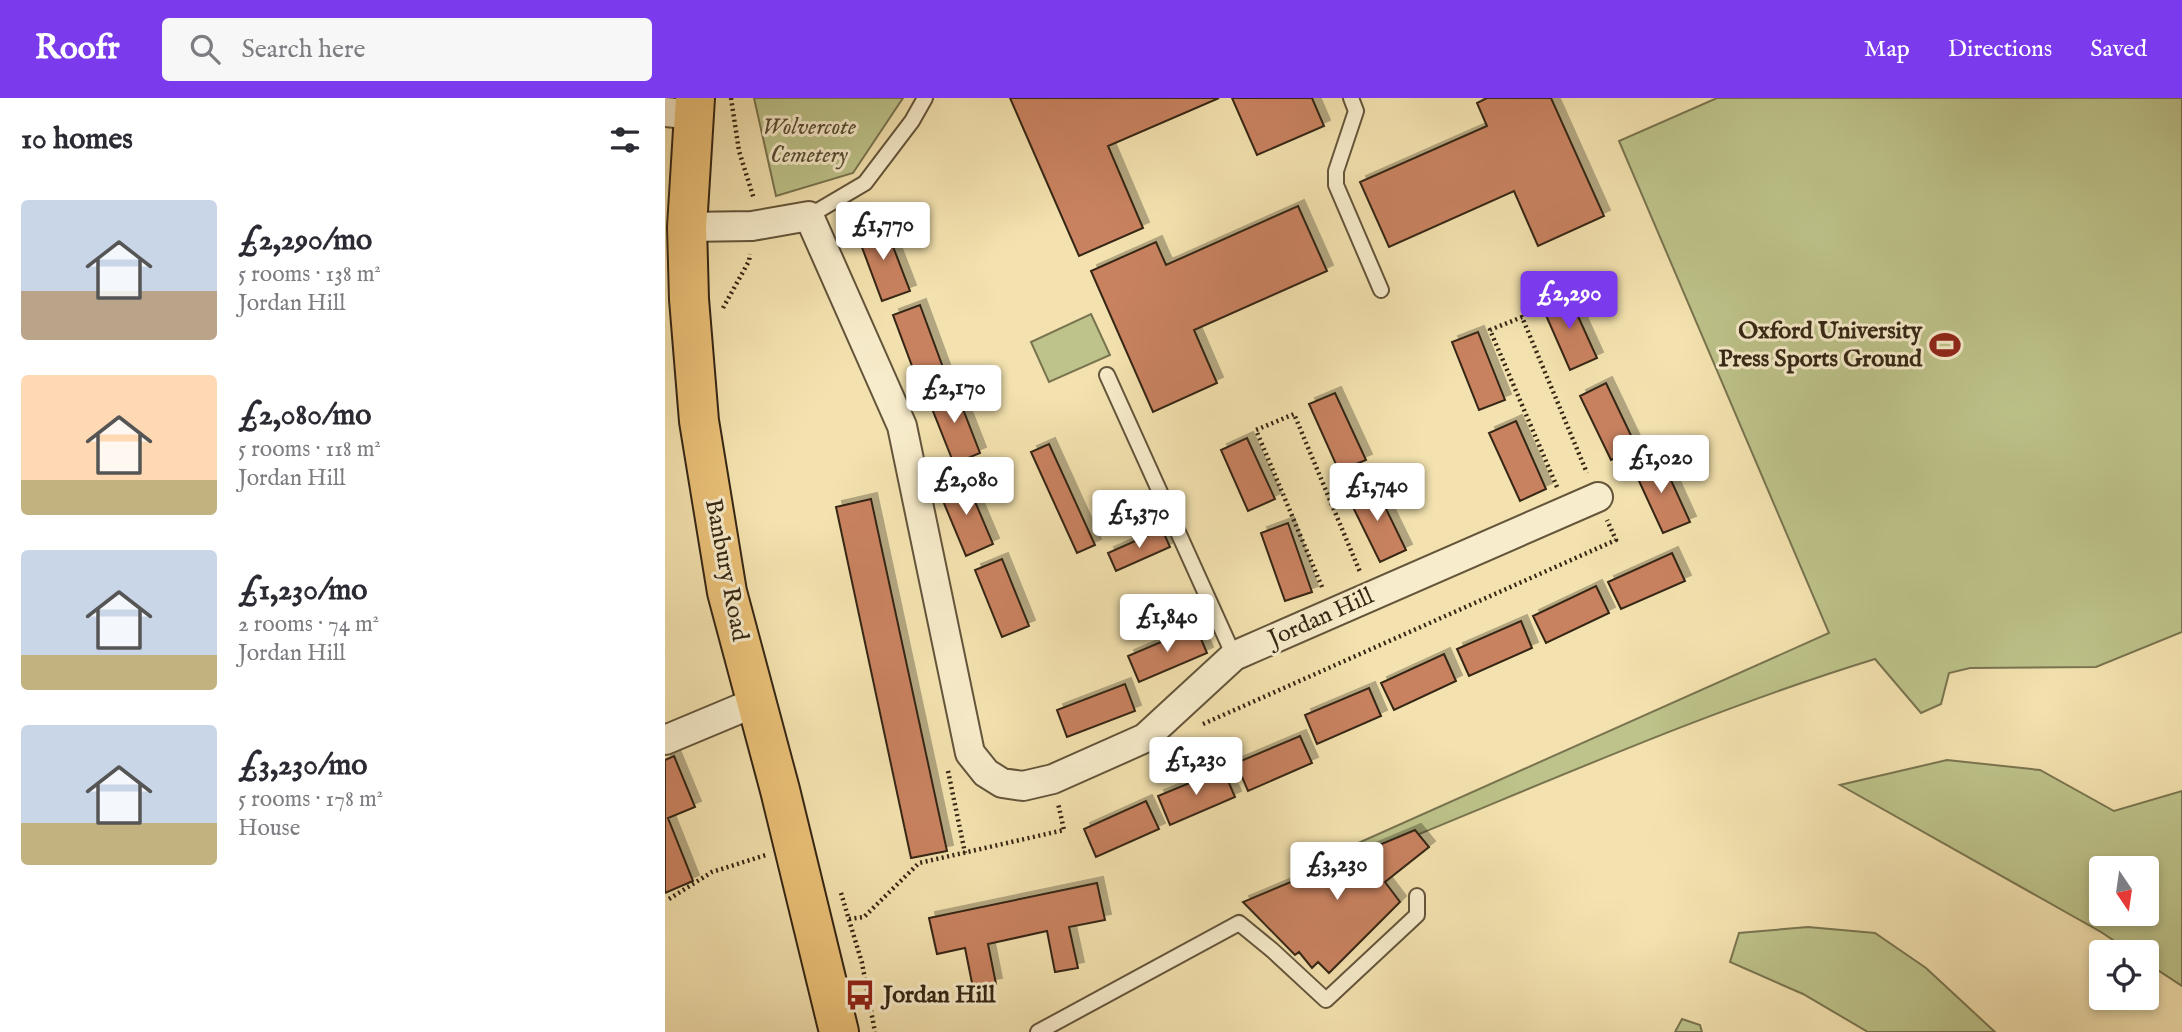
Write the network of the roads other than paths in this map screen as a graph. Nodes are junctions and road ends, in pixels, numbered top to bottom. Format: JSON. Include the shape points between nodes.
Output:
{"nodes":[{"id":1,"x":925,"y":98,"type":"edge"},
{"id":2,"x":1351,"y":98,"type":"edge"},
{"id":3,"x":685,"y":108,"type":"edge"},
{"id":4,"x":809,"y":216,"type":"junction"},
{"id":5,"x":687,"y":227,"type":"junction"},
{"id":6,"x":1381,"y":290,"type":"dead end"},
{"id":7,"x":691,"y":304,"type":"edge"},
{"id":8,"x":1107,"y":375,"type":"dead end"},
{"id":9,"x":1598,"y":497,"type":"road end"},
{"id":10,"x":1234,"y":656,"type":"junction"},
{"id":11,"x":756,"y":702,"type":"junction"},
{"id":12,"x":665,"y":740,"type":"edge"},
{"id":13,"x":1417,"y":896,"type":"dead end"},
{"id":14,"x":839,"y":1032,"type":"edge"},
{"id":15,"x":1038,"y":1032,"type":"edge"}],
"edges":[{"from":1,"to":4,"type":"lane","via":[[865,183]]},
{"from":2,"to":6,"type":"lane","via":[[1356,111],[1336,171],[1336,185]]},
{"from":3,"to":5,"type":"main road","name":"Banbury Road"},
{"from":4,"to":5,"type":"street","via":[[753,226]]},
{"from":4,"to":10,"type":"street","name":"Jordan Hill","via":[[902,426],[970,753],[986,773],[1002,783],[1023,786],[1053,779],[1145,738]]},
{"from":5,"to":7,"type":"main road","name":"Banbury Road"},
{"from":7,"to":11,"type":"main road","name":"Banbury Road","via":[[699,421],[727,592]]},
{"from":8,"to":10,"type":"lane"},
{"from":9,"to":10,"type":"street","name":"Jordan Hill"},
{"from":11,"to":12,"type":"street"},
{"from":11,"to":14,"type":"main road","name":"Banbury Road"},
{"from":13,"to":15,"type":"lane","via":[[1417,915],[1326,1000],[1239,923]]}]}
